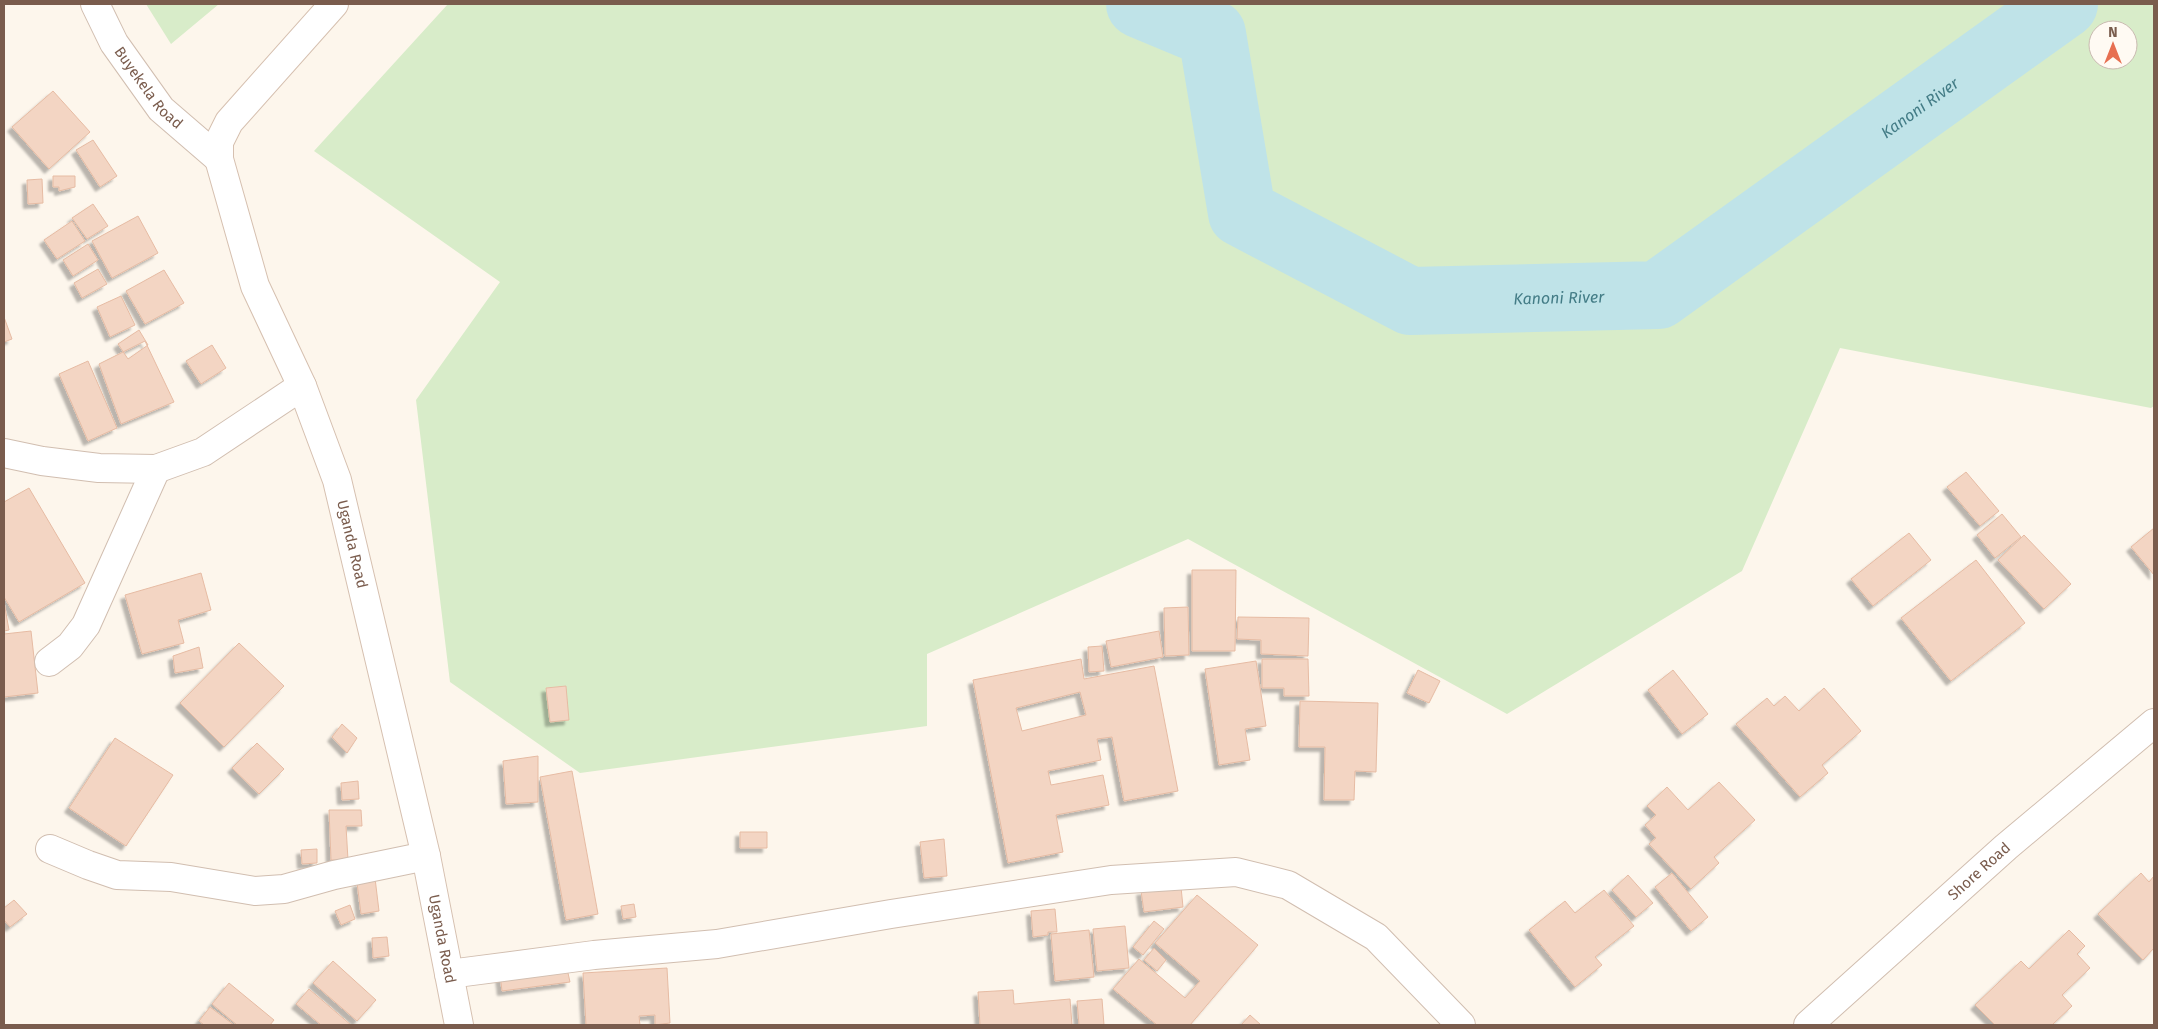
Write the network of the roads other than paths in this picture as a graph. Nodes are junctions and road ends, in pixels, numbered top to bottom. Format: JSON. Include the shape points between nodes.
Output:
{"nodes":[{"id":1,"x":95,"y":4,"type":"edge"},
{"id":2,"x":334,"y":4,"type":"edge"},
{"id":3,"x":219,"y":159,"type":"junction"},
{"id":4,"x":302,"y":386,"type":"junction"},
{"id":5,"x":4,"y":453,"type":"edge"},
{"id":6,"x":156,"y":468,"type":"junction"},
{"id":7,"x":49,"y":662,"type":"dead end"},
{"id":8,"x":2154,"y":723,"type":"edge"},
{"id":9,"x":50,"y":849,"type":"dead end"},
{"id":10,"x":426,"y":856,"type":"junction"},
{"id":11,"x":449,"y":974,"type":"junction"},
{"id":12,"x":458,"y":1025,"type":"edge"},
{"id":13,"x":1461,"y":1025,"type":"edge"},
{"id":14,"x":1808,"y":1025,"type":"edge"}],
"edges":[{"from":1,"to":3,"type":"street","name":"Buyekela Road","via":[[114,42],[161,109]]},
{"from":2,"to":3,"type":"street","name":"Uganda Road","via":[[221,134]]},
{"from":3,"to":4,"type":"street","name":"Uganda Road","via":[[255,286]]},
{"from":4,"to":6,"type":"street","via":[[202,452]]},
{"from":4,"to":10,"type":"street","name":"Uganda Road","via":[[337,480]]},
{"from":5,"to":6,"type":"street","via":[[99,468]]},
{"from":6,"to":7,"type":"street","via":[[86,625],[70,646]]},
{"from":8,"to":14,"type":"street","name":"Shore Road","via":[[2006,848]]},
{"from":9,"to":10,"type":"street","via":[[116,875],[171,877],[255,891],[284,889]]},
{"from":10,"to":11,"type":"street","name":"Uganda Road"},
{"from":11,"to":12,"type":"street","name":"Uganda Road"},
{"from":11,"to":13,"type":"street","via":[[594,955],[717,944],[1111,880],[1236,872],[1288,885],[1376,937]]}]}
